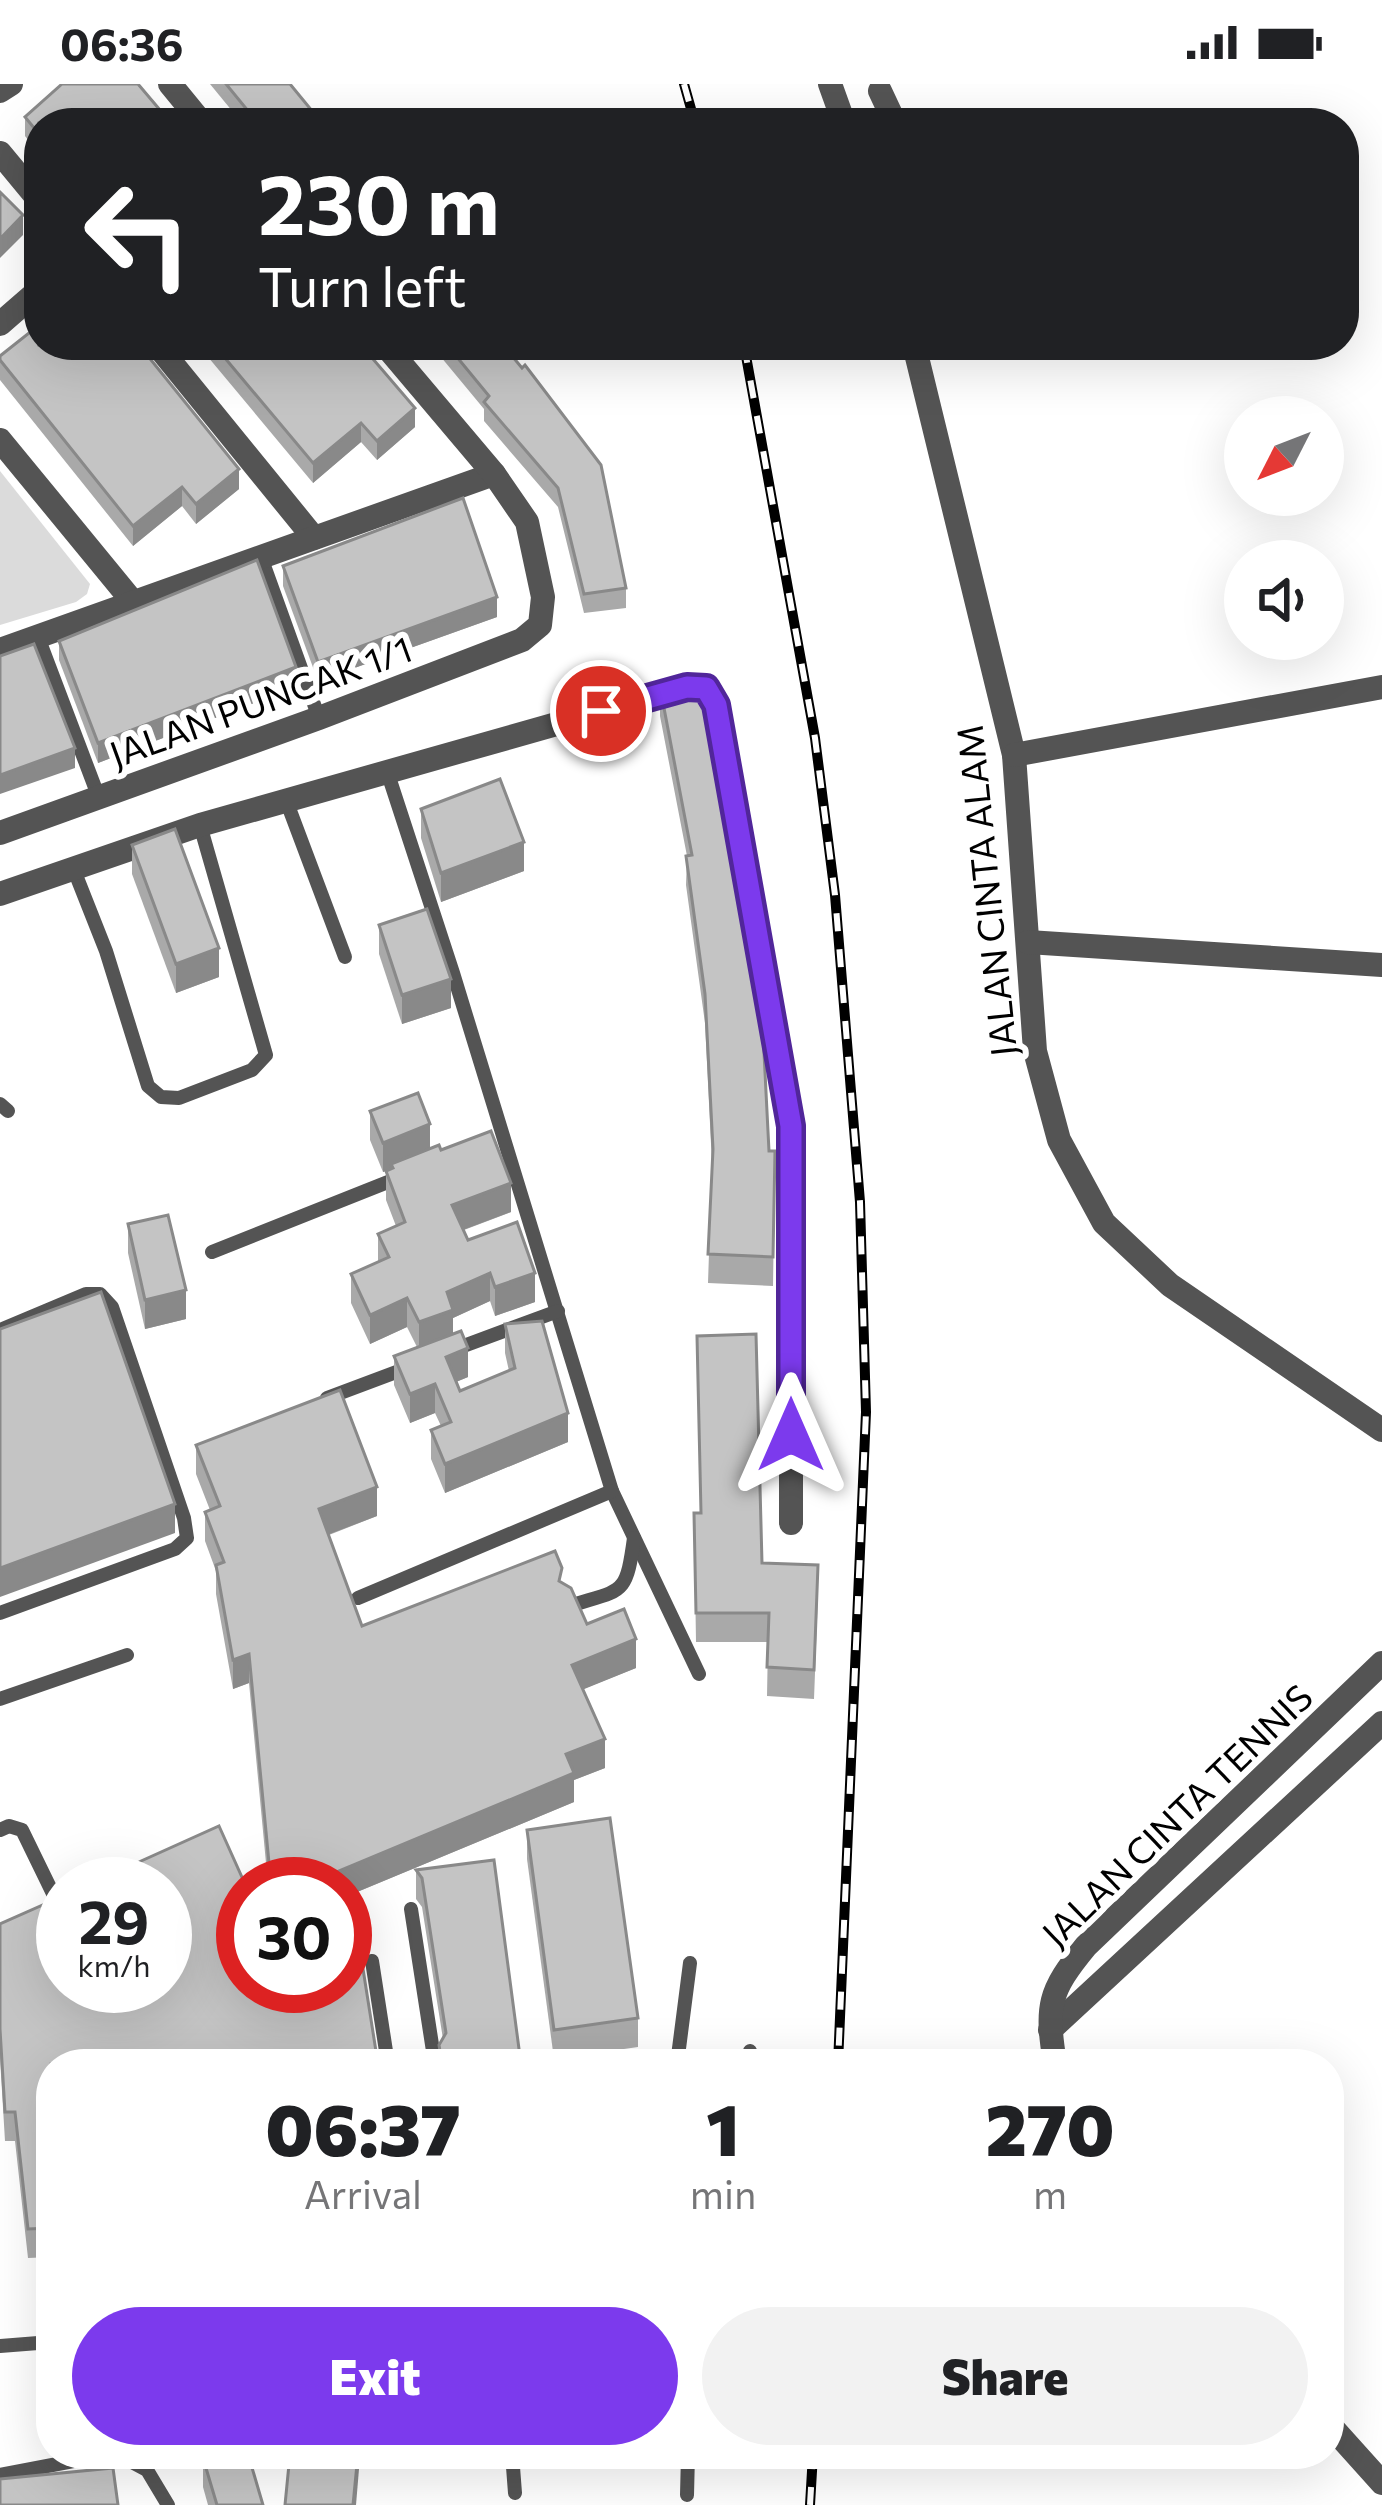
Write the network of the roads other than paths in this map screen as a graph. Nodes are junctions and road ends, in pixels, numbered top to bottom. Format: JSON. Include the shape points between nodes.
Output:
{"nodes":[{"id":1,"x":11,"y":84,"type":"edge"},
{"id":2,"x":170,"y":84,"type":"edge"},
{"id":3,"x":0,"y":91,"type":"edge"},
{"id":4,"x":880,"y":91,"type":"dead end"},
{"id":5,"x":190,"y":108,"type":"edge"},
{"id":6,"x":888,"y":108,"type":"edge"},
{"id":7,"x":0,"y":153,"type":"edge"},
{"id":8,"x":24,"y":182,"type":"edge"},
{"id":9,"x":24,"y":303,"type":"edge"},
{"id":10,"x":0,"y":324,"type":"edge"},
{"id":11,"x":172,"y":360,"type":"edge"},
{"id":12,"x":398,"y":360,"type":"edge"},
{"id":13,"x":918,"y":360,"type":"edge"},
{"id":14,"x":0,"y":440,"type":"edge"},
{"id":15,"x":494,"y":473,"type":"junction"},
{"id":16,"x":314,"y":538,"type":"junction"},
{"id":17,"x":261,"y":556,"type":"junction"},
{"id":18,"x":133,"y":602,"type":"junction"},
{"id":19,"x":38,"y":637,"type":"junction"},
{"id":20,"x":0,"y":650,"type":"edge"},
{"id":21,"x":1382,"y":688,"type":"edge"},
{"id":22,"x":319,"y":718,"type":"junction"},
{"id":23,"x":1014,"y":754,"type":"junction"},
{"id":24,"x":387,"y":771,"type":"junction"},
{"id":25,"x":99,"y":798,"type":"junction"},
{"id":26,"x":286,"y":800,"type":"junction"},
{"id":27,"x":200,"y":825,"type":"junction"},
{"id":28,"x":0,"y":833,"type":"edge"},
{"id":29,"x":74,"y":870,"type":"junction"},
{"id":30,"x":0,"y":894,"type":"edge"},
{"id":31,"x":1028,"y":942,"type":"junction"},
{"id":32,"x":346,"y":957,"type":"dead end"},
{"id":33,"x":1382,"y":965,"type":"edge"},
{"id":34,"x":503,"y":1136,"type":"junction"},
{"id":35,"x":482,"y":1144,"type":"edge"},
{"id":36,"x":420,"y":1169,"type":"edge"},
{"id":37,"x":212,"y":1252,"type":"dead end"},
{"id":38,"x":558,"y":1311,"type":"junction"},
{"id":39,"x":0,"y":1330,"type":"edge"},
{"id":40,"x":302,"y":1408,"type":"edge"},
{"id":41,"x":1382,"y":1430,"type":"edge"},
{"id":42,"x":612,"y":1491,"type":"junction"},
{"id":43,"x":791,"y":1523,"type":"dead end"},
{"id":44,"x":634,"y":1538,"type":"junction"},
{"id":45,"x":358,"y":1598,"type":"edge"},
{"id":46,"x":569,"y":1606,"type":"edge"},
{"id":47,"x":0,"y":1613,"type":"edge"},
{"id":48,"x":127,"y":1654,"type":"dead end"},
{"id":49,"x":1382,"y":1663,"type":"edge"},
{"id":50,"x":699,"y":1674,"type":"dead end"},
{"id":51,"x":0,"y":1699,"type":"edge"},
{"id":52,"x":1382,"y":1723,"type":"edge"},
{"id":53,"x":0,"y":1830,"type":"edge"},
{"id":54,"x":36,"y":1860,"type":"edge"},
{"id":55,"x":411,"y":1909,"type":"dead end"},
{"id":56,"x":1086,"y":1946,"type":"junction"},
{"id":57,"x":372,"y":1961,"type":"dead end"},
{"id":58,"x":690,"y":1963,"type":"dead end"},
{"id":59,"x":1112,"y":1973,"type":"junction"},
{"id":60,"x":1050,"y":2030,"type":"junction"},
{"id":61,"x":386,"y":2049,"type":"edge"},
{"id":62,"x":433,"y":2049,"type":"edge"},
{"id":63,"x":678,"y":2049,"type":"edge"},
{"id":64,"x":1053,"y":2049,"type":"edge"},
{"id":65,"x":36,"y":2343,"type":"edge"},
{"id":66,"x":0,"y":2346,"type":"edge"},
{"id":67,"x":1344,"y":2441,"type":"edge"},
{"id":68,"x":36,"y":2468,"type":"edge"},
{"id":69,"x":145,"y":2469,"type":"edge"},
{"id":70,"x":513,"y":2469,"type":"edge"},
{"id":71,"x":688,"y":2469,"type":"edge"},
{"id":72,"x":0,"y":2475,"type":"edge"},
{"id":73,"x":1382,"y":2483,"type":"edge"},
{"id":74,"x":515,"y":2493,"type":"dead end"},
{"id":75,"x":687,"y":2495,"type":"dead end"},
{"id":76,"x":168,"y":2505,"type":"edge"}],
"edges":[{"from":1,"to":3,"type":"street"},
{"from":2,"to":5,"type":"street"},
{"from":4,"to":6,"type":"street"},
{"from":7,"to":8,"type":"street"},
{"from":9,"to":10,"type":"street"},
{"from":11,"to":16,"type":"street"},
{"from":12,"to":15,"type":"street"},
{"from":13,"to":23,"type":"street","name":"JALAN CINTA ALAM"},
{"from":14,"to":18,"type":"street"},
{"from":15,"to":16,"type":"street"},
{"from":15,"to":22,"type":"street","name":"JALAN PUNCAK 1/1","via":[[526,522],[543,597],[540,625],[522,640]]},
{"from":16,"to":17,"type":"street"},
{"from":17,"to":18,"type":"street"},
{"from":17,"to":22,"type":"lane"},
{"from":18,"to":19,"type":"street"},
{"from":19,"to":20,"type":"street"},
{"from":19,"to":25,"type":"lane"},
{"from":21,"to":23,"type":"street"},
{"from":22,"to":25,"type":"street","name":"JALAN PUNCAK 1/1"},
{"from":23,"to":31,"type":"street","name":"JALAN CINTA ALAM"},
{"from":24,"to":26,"type":"street"},
{"from":24,"to":34,"type":"lane"},
{"from":24,"to":43,"type":"street","via":[[687,687],[706,688],[716,705],[791,1126]]},
{"from":25,"to":28,"type":"street","name":"JALAN PUNCAK 1/1"},
{"from":26,"to":27,"type":"street"},
{"from":26,"to":32,"type":"lane"},
{"from":27,"to":29,"type":"street"},
{"from":27,"to":29,"type":"lane","via":[[266,1055],[252,1070],[179,1098],[161,1097],[148,1085]]},
{"from":29,"to":30,"type":"street"},
{"from":31,"to":33,"type":"street"},
{"from":31,"to":41,"type":"street","name":"JALAN CINTA ALAM","via":[[1035,1052],[1059,1139],[1104,1223],[1170,1285]]},
{"from":34,"to":35,"type":"lane"},
{"from":34,"to":38,"type":"lane"},
{"from":36,"to":37,"type":"lane"},
{"from":38,"to":40,"type":"lane"},
{"from":38,"to":42,"type":"lane"},
{"from":39,"to":47,"type":"lane","via":[[86,1294],[100,1294],[112,1307],[187,1538],[175,1550]]},
{"from":42,"to":44,"type":"lane"},
{"from":42,"to":45,"type":"lane"},
{"from":44,"to":46,"type":"lane","via":[[625,1585]]},
{"from":44,"to":50,"type":"lane"},
{"from":48,"to":51,"type":"lane"},
{"from":49,"to":56,"type":"street","name":"JALAN CINTA TENNIS"},
{"from":52,"to":59,"type":"street","name":"JALAN CINTA TENNIS"},
{"from":53,"to":54,"type":"lane","via":[[22,1830]]},
{"from":55,"to":62,"type":"lane"},
{"from":56,"to":59,"type":"street"},
{"from":56,"to":60,"type":"street","name":"JALAN CINTA TENNIS","via":[[1057,1982]]},
{"from":57,"to":61,"type":"lane"},
{"from":58,"to":63,"type":"lane"},
{"from":59,"to":60,"type":"street","name":"JALAN CINTA TENNIS"},
{"from":60,"to":64,"type":"street","name":"JALAN CINTA TENNIS"},
{"from":65,"to":66,"type":"lane"},
{"from":67,"to":73,"type":"street"},
{"from":68,"to":72,"type":"lane"},
{"from":69,"to":76,"type":"lane"},
{"from":70,"to":74,"type":"lane"},
{"from":71,"to":75,"type":"lane"}]}
